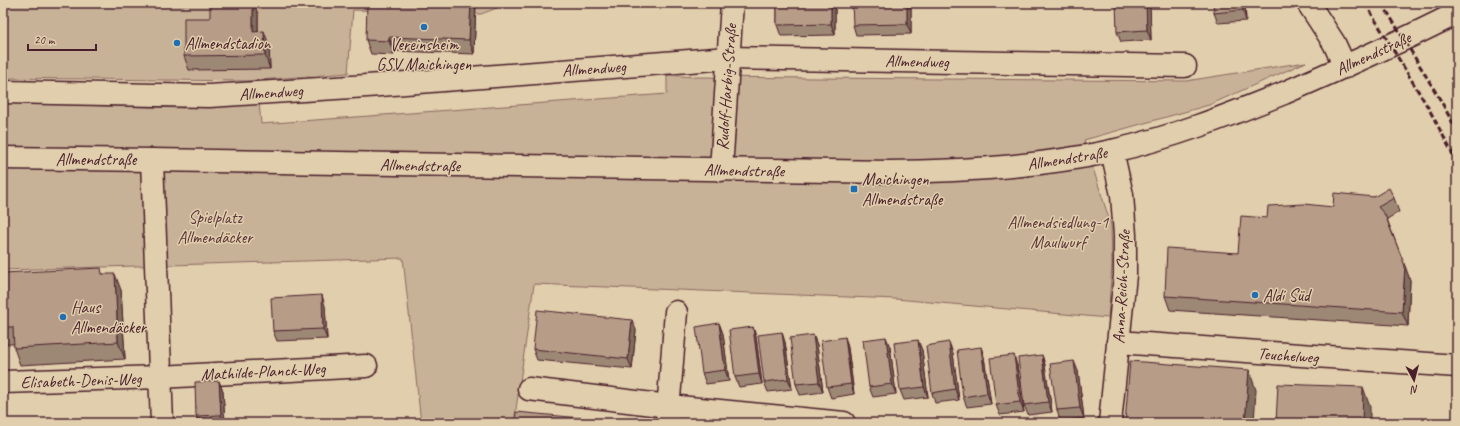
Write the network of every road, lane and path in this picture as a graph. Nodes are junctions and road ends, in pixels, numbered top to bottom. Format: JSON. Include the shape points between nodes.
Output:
{"nodes":[{"id":1,"x":732,"y":3,"type":"edge"},
{"id":2,"x":1308,"y":3,"type":"edge"},
{"id":3,"x":1452,"y":3,"type":"edge"},
{"id":4,"x":1457,"y":13,"type":"edge"},
{"id":5,"x":728,"y":58,"type":"junction"},
{"id":6,"x":1185,"y":66,"type":"dead end"},
{"id":7,"x":1345,"y":67,"type":"junction"},
{"id":8,"x":3,"y":92,"type":"edge"},
{"id":9,"x":1112,"y":151,"type":"junction"},
{"id":10,"x":3,"y":158,"type":"edge"},
{"id":11,"x":152,"y":160,"type":"junction"},
{"id":12,"x":721,"y":170,"type":"junction"},
{"id":13,"x":676,"y":312,"type":"dead end"},
{"id":14,"x":1118,"y":342,"type":"junction"},
{"id":15,"x":366,"y":366,"type":"dead end"},
{"id":16,"x":1457,"y":366,"type":"edge"},
{"id":17,"x":160,"y":377,"type":"junction"},
{"id":18,"x":3,"y":382,"type":"edge"},
{"id":19,"x":529,"y":390,"type":"dead end"},
{"id":20,"x":668,"y":414,"type":"edge"},
{"id":21,"x":162,"y":423,"type":"edge"},
{"id":22,"x":844,"y":423,"type":"edge"},
{"id":23,"x":1110,"y":423,"type":"edge"}],
"edges":[{"from":1,"to":5,"type":"street","name":"Rudolf-Harbig-Straße"},
{"from":2,"to":7,"type":"street"},
{"from":3,"to":4,"type":"street"},
{"from":4,"to":7,"type":"street","name":"Allmendstraße"},
{"from":5,"to":6,"type":"street","name":"Allmendweg"},
{"from":5,"to":8,"type":"street","name":"Allmendweg","via":[[209,96]]},
{"from":5,"to":12,"type":"street","name":"Rudolf-Harbig-Straße"},
{"from":7,"to":9,"type":"street","name":"Allmendstraße","via":[[1221,119]]},
{"from":9,"to":12,"type":"street","name":"Allmendstraße","via":[[1000,168],[944,171]]},
{"from":9,"to":14,"type":"street","name":"Anna-Reich-Straße","via":[[1122,195],[1125,235],[1125,275]]},
{"from":10,"to":11,"type":"street","name":"Allmendstraße"},
{"from":11,"to":12,"type":"street","name":"Allmendstraße"},
{"from":11,"to":17,"type":"street"},
{"from":13,"to":20,"type":"street"},
{"from":14,"to":16,"type":"street","name":"Teuchelweg"},
{"from":14,"to":23,"type":"street","name":"Anna-Reich-Straße"},
{"from":15,"to":17,"type":"street","name":"Mathilde-Planck-Weg"},
{"from":17,"to":18,"type":"street","name":"Elisabeth-Denis-Weg"},
{"from":17,"to":21,"type":"street"},
{"from":19,"to":20,"type":"street"},
{"from":20,"to":22,"type":"street"}]}
